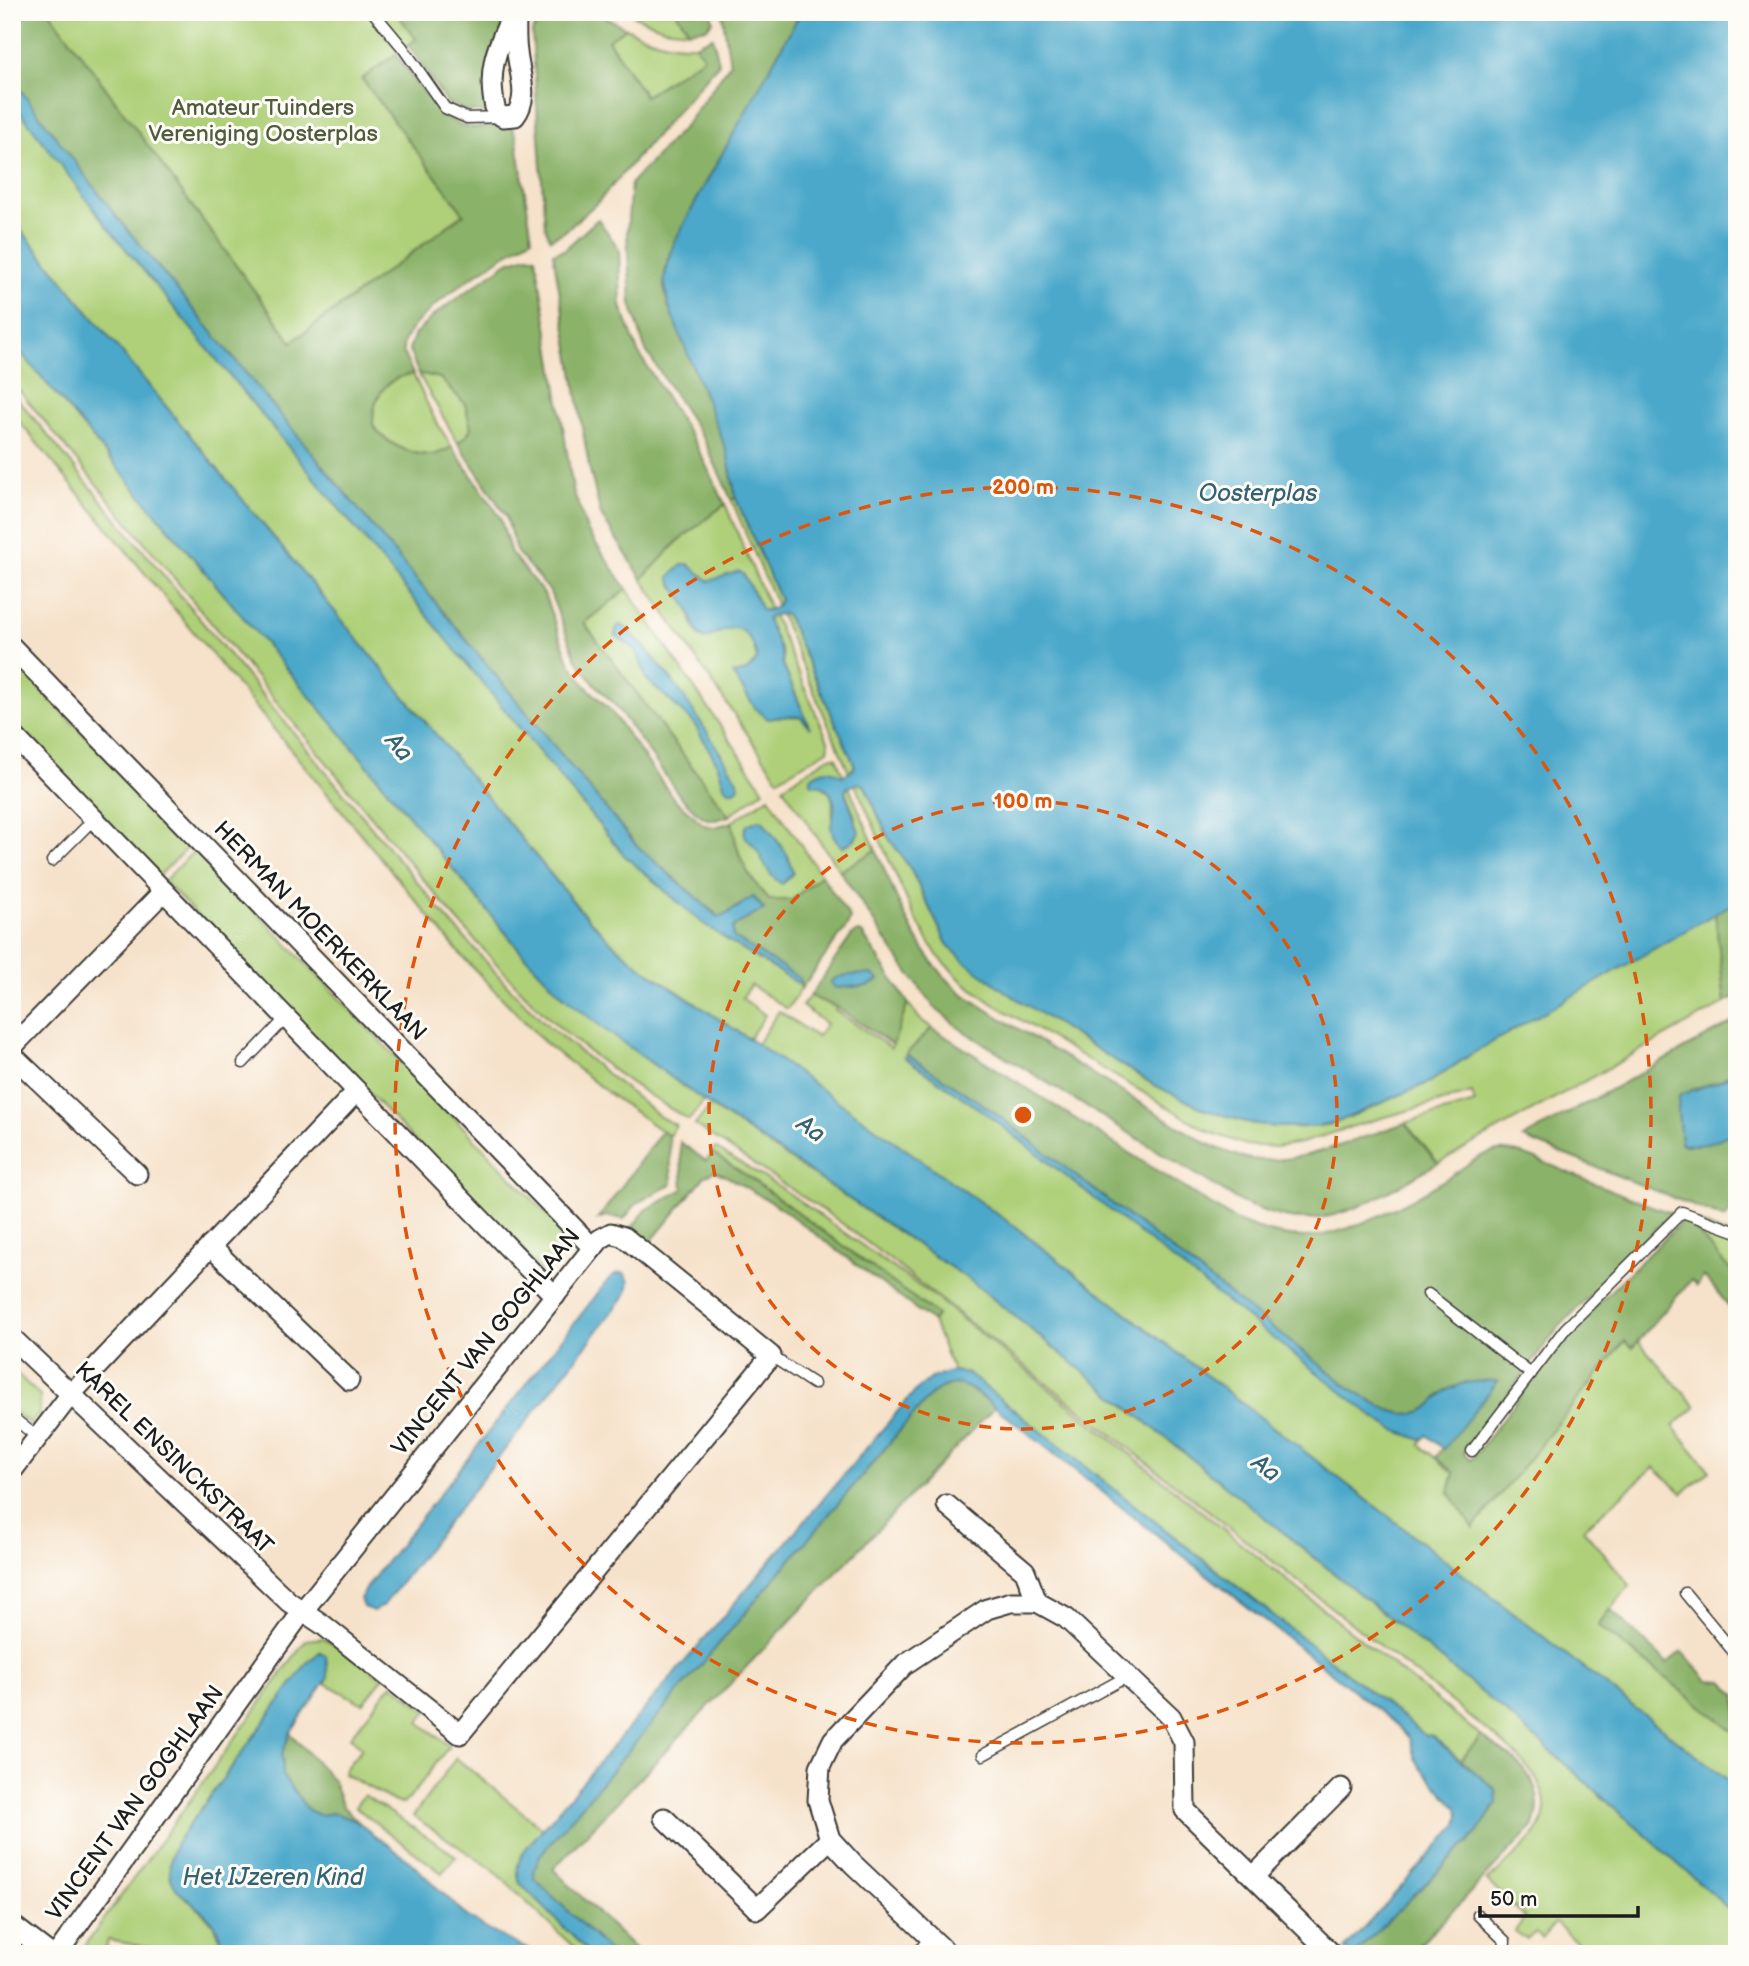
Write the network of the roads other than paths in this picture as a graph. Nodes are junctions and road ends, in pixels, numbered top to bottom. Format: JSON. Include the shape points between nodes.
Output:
{"nodes":[{"id":1,"x":373,"y":12,"type":"edge"},
{"id":2,"x":515,"y":12,"type":"edge"},
{"id":3,"x":503,"y":117,"type":"junction"},
{"id":4,"x":12,"y":647,"type":"edge"},
{"id":5,"x":12,"y":734,"type":"edge"},
{"id":6,"x":94,"y":819,"type":"junction"},
{"id":7,"x":52,"y":861,"type":"dead end"},
{"id":8,"x":164,"y":891,"type":"junction"},
{"id":9,"x":286,"y":1018,"type":"junction"},
{"id":10,"x":12,"y":1047,"type":"edge"},
{"id":11,"x":12,"y":1055,"type":"edge"},
{"id":12,"x":243,"y":1063,"type":"dead end"},
{"id":13,"x":357,"y":1091,"type":"junction"},
{"id":14,"x":137,"y":1174,"type":"dead end"},
{"id":15,"x":1737,"y":1232,"type":"edge"},
{"id":16,"x":210,"y":1246,"type":"junction"},
{"id":17,"x":593,"y":1248,"type":"junction"},
{"id":18,"x":1428,"y":1294,"type":"dead end"},
{"id":19,"x":555,"y":1296,"type":"junction"},
{"id":20,"x":12,"y":1338,"type":"edge"},
{"id":21,"x":771,"y":1356,"type":"junction"},
{"id":22,"x":1531,"y":1374,"type":"junction"},
{"id":23,"x":349,"y":1380,"type":"dead end"},
{"id":24,"x":814,"y":1384,"type":"dead end"},
{"id":25,"x":71,"y":1394,"type":"junction"},
{"id":26,"x":12,"y":1418,"type":"edge"},
{"id":27,"x":37,"y":1437,"type":"junction"},
{"id":28,"x":1472,"y":1451,"type":"dead end"},
{"id":29,"x":12,"y":1471,"type":"edge"},
{"id":30,"x":947,"y":1505,"type":"dead end"},
{"id":31,"x":1685,"y":1593,"type":"dead end"},
{"id":32,"x":1037,"y":1602,"type":"junction"},
{"id":33,"x":302,"y":1612,"type":"junction"},
{"id":34,"x":1737,"y":1656,"type":"edge"},
{"id":35,"x":1129,"y":1676,"type":"junction"},
{"id":36,"x":983,"y":1755,"type":"dead end"},
{"id":37,"x":1341,"y":1788,"type":"dead end"},
{"id":38,"x":664,"y":1818,"type":"dead end"},
{"id":39,"x":830,"y":1839,"type":"junction"},
{"id":40,"x":1254,"y":1876,"type":"junction"},
{"id":41,"x":1478,"y":1915,"type":"dead end"},
{"id":42,"x":12,"y":1925,"type":"edge"},
{"id":43,"x":930,"y":1938,"type":"junction"},
{"id":44,"x":50,"y":1954,"type":"edge"},
{"id":45,"x":57,"y":1954,"type":"edge"},
{"id":46,"x":916,"y":1954,"type":"edge"},
{"id":47,"x":948,"y":1954,"type":"edge"},
{"id":48,"x":1332,"y":1954,"type":"edge"},
{"id":49,"x":1504,"y":1954,"type":"edge"}],
"edges":[{"from":1,"to":3,"type":"lane","via":[[445,108],[467,118]]},
{"from":2,"to":3,"type":"street","via":[[491,68],[492,98],[496,112]]},
{"from":2,"to":3,"type":"street","via":[[524,95],[515,116]]},
{"from":4,"to":17,"type":"street","name":"HERMAN MOERKERKLAAN"},
{"from":5,"to":6,"type":"street"},
{"from":6,"to":7,"type":"lane"},
{"from":6,"to":8,"type":"street"},
{"from":8,"to":9,"type":"street"},
{"from":8,"to":10,"type":"street"},
{"from":9,"to":12,"type":"lane"},
{"from":9,"to":13,"type":"street"},
{"from":11,"to":14,"type":"street"},
{"from":13,"to":16,"type":"street"},
{"from":13,"to":19,"type":"street"},
{"from":15,"to":22,"type":"lane","via":[[1682,1212],[1565,1329]]},
{"from":16,"to":23,"type":"street"},
{"from":16,"to":25,"type":"street"},
{"from":17,"to":19,"type":"street","name":"VINCENT VAN GOGHLAAN"},
{"from":17,"to":21,"type":"street","name":"VINCENT VAN GOGHLAAN","via":[[611,1233],[624,1237]]},
{"from":18,"to":22,"type":"lane"},
{"from":19,"to":33,"type":"street","name":"VINCENT VAN GOGHLAAN"},
{"from":20,"to":25,"type":"street","name":"KAREL ENSINCKSTRAAT"},
{"from":21,"to":24,"type":"lane","name":"VINCENT VAN GOGHLAAN"},
{"from":21,"to":33,"type":"street","via":[[460,1734]]},
{"from":22,"to":28,"type":"lane"},
{"from":25,"to":27,"type":"street"},
{"from":25,"to":33,"type":"street","name":"KAREL ENSINCKSTRAAT"},
{"from":26,"to":27,"type":"lane"},
{"from":27,"to":29,"type":"street"},
{"from":30,"to":32,"type":"street","via":[[1025,1571]]},
{"from":31,"to":34,"type":"lane"},
{"from":32,"to":35,"type":"street","via":[[1066,1618]]},
{"from":32,"to":39,"type":"street","via":[[1011,1602],[987,1609],[931,1646],[905,1664],[833,1740],[820,1767],[818,1800]]},
{"from":33,"to":45,"type":"street","name":"VINCENT VAN GOGHLAAN"},
{"from":35,"to":36,"type":"lane"},
{"from":35,"to":40,"type":"street","via":[[1171,1717],[1184,1742],[1185,1810]]},
{"from":37,"to":40,"type":"street"},
{"from":38,"to":39,"type":"street","via":[[757,1909]]},
{"from":39,"to":43,"type":"street"},
{"from":40,"to":48,"type":"street"},
{"from":41,"to":49,"type":"lane","via":[[1505,1941]]},
{"from":42,"to":44,"type":"street"},
{"from":43,"to":46,"type":"lane"},
{"from":43,"to":47,"type":"street"}]}
